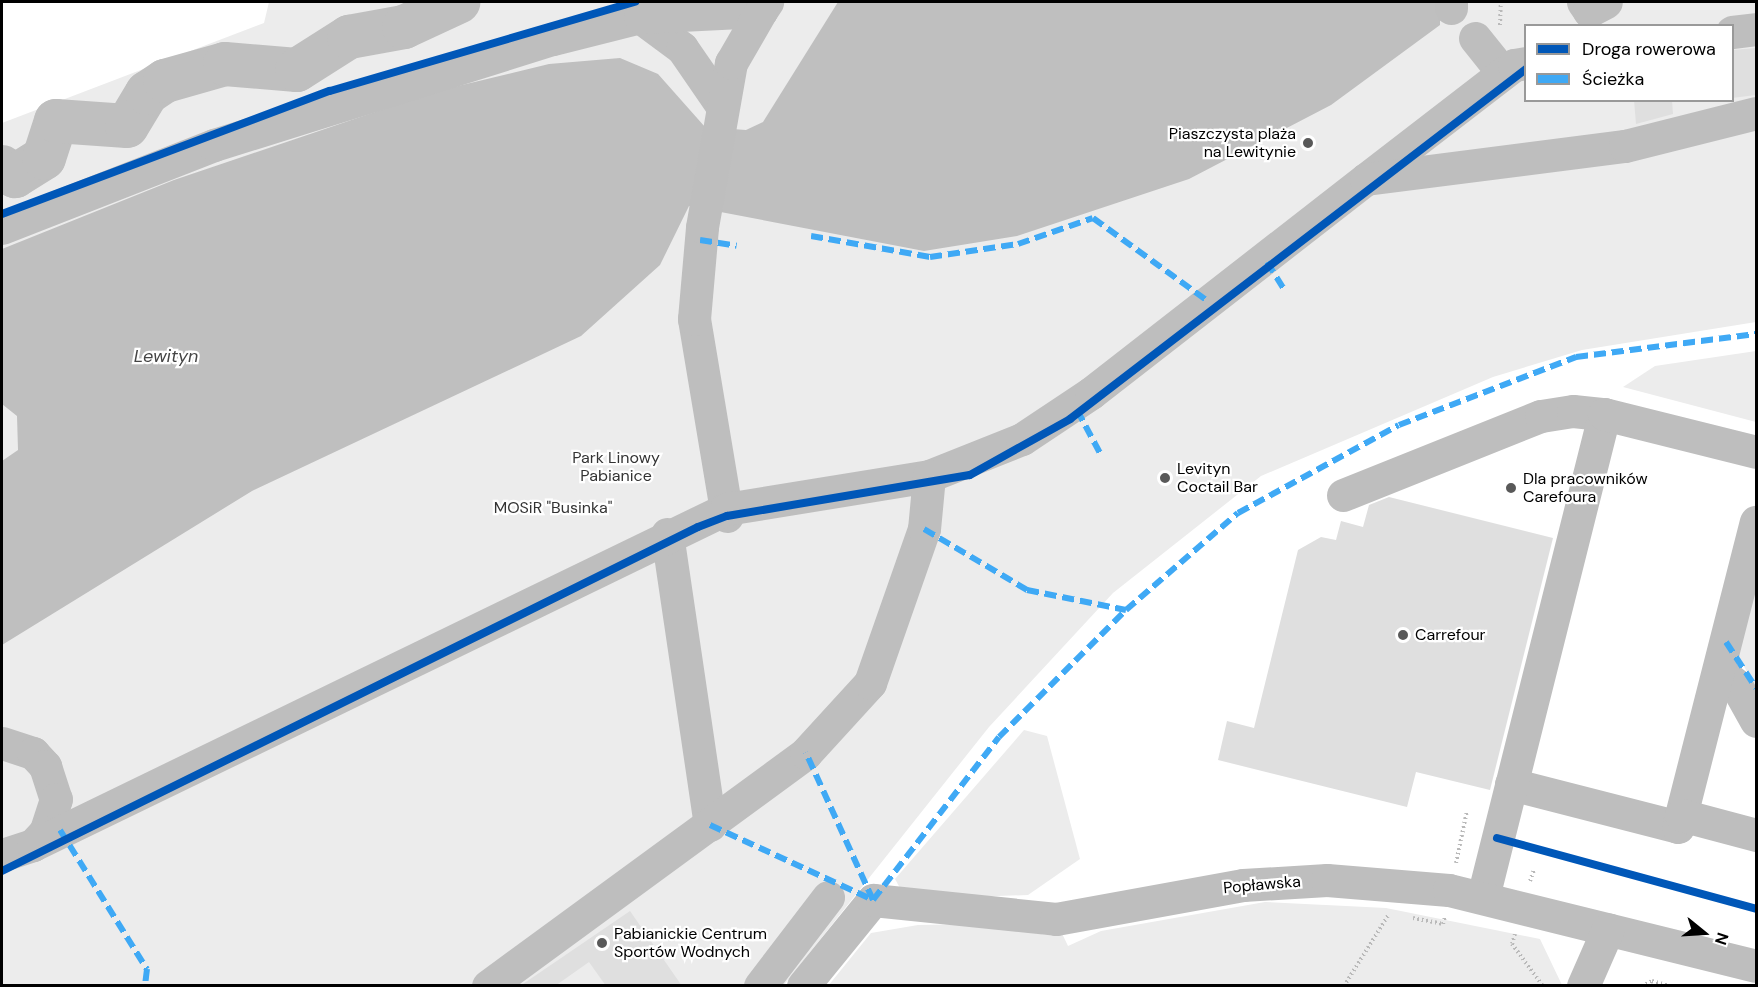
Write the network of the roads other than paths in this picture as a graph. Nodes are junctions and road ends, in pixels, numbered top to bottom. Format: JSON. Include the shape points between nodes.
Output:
{"nodes":[{"id":1,"x":764,"y":6,"type":"edge"},
{"id":2,"x":640,"y":17,"type":"junction"},
{"id":3,"x":1756,"y":29,"type":"edge"},
{"id":4,"x":1734,"y":32,"type":"edge"},
{"id":5,"x":1475,"y":38,"type":"dead end"},
{"id":6,"x":1517,"y":64,"type":"edge"},
{"id":7,"x":1756,"y":113,"type":"edge"},
{"id":8,"x":721,"y":115,"type":"junction"},
{"id":9,"x":1366,"y":179,"type":"junction"},
{"id":10,"x":2,"y":228,"type":"edge"},
{"id":11,"x":1604,"y":414,"type":"junction"},
{"id":12,"x":1756,"y":452,"type":"edge"},
{"id":13,"x":929,"y":476,"type":"junction"},
{"id":14,"x":1343,"y":495,"type":"dead end"},
{"id":15,"x":726,"y":512,"type":"junction"},
{"id":16,"x":1756,"y":522,"type":"edge"},
{"id":17,"x":666,"y":534,"type":"junction"},
{"id":18,"x":1719,"y":671,"type":"junction"},
{"id":19,"x":1750,"y":709,"type":"edge"},
{"id":20,"x":1756,"y":739,"type":"edge"},
{"id":21,"x":2,"y":743,"type":"edge"},
{"id":22,"x":1511,"y":784,"type":"junction"},
{"id":23,"x":1681,"y":814,"type":"junction"},
{"id":24,"x":711,"y":825,"type":"junction"},
{"id":25,"x":1756,"y":836,"type":"edge"},
{"id":26,"x":33,"y":845,"type":"junction"},
{"id":27,"x":2,"y":855,"type":"edge"},
{"id":28,"x":828,"y":897,"type":"dead end"},
{"id":29,"x":1483,"y":897,"type":"junction"},
{"id":30,"x":1608,"y":929,"type":"junction"},
{"id":31,"x":1756,"y":966,"type":"edge"},
{"id":32,"x":488,"y":986,"type":"edge"},
{"id":33,"x":760,"y":986,"type":"edge"},
{"id":34,"x":803,"y":986,"type":"edge"},
{"id":35,"x":1583,"y":986,"type":"edge"}],
"edges":[{"from":1,"to":2,"type":"street"},
{"from":1,"to":8,"type":"street","via":[[731,63]]},
{"from":2,"to":8,"type":"street","via":[[682,48]]},
{"from":2,"to":10,"type":"street","via":[[325,107]]},
{"from":3,"to":4,"type":"street"},
{"from":5,"to":6,"type":"street"},
{"from":6,"to":9,"type":"street"},
{"from":7,"to":9,"type":"street","via":[[1625,146]]},
{"from":8,"to":15,"type":"street","via":[[702,226],[694,319]]},
{"from":9,"to":13,"type":"street","via":[[1074,404],[1022,439]]},
{"from":11,"to":12,"type":"street"},
{"from":11,"to":14,"type":"street","via":[[1573,411],[1541,416]]},
{"from":11,"to":22,"type":"street"},
{"from":13,"to":15,"type":"street"},
{"from":13,"to":24,"type":"street","via":[[924,529],[870,683],[806,753]]},
{"from":15,"to":17,"type":"street"},
{"from":16,"to":18,"type":"street"},
{"from":17,"to":24,"type":"street"},
{"from":17,"to":26,"type":"street"},
{"from":18,"to":19,"type":"street"},
{"from":18,"to":23,"type":"street"},
{"from":19,"to":20,"type":"street"},
{"from":21,"to":26,"type":"street","via":[[33,753],[53,781],[53,816]]},
{"from":22,"to":23,"type":"street","via":[[1678,827]]},
{"from":22,"to":29,"type":"street"},
{"from":23,"to":25,"type":"street"},
{"from":24,"to":32,"type":"street"},
{"from":26,"to":27,"type":"street"},
{"from":28,"to":33,"type":"street"},
{"from":29,"to":30,"type":"street","name":"Popławska"},
{"from":29,"to":34,"type":"street","name":"Popławska","via":[[1327,880],[1243,885],[1056,920],[873,900]]},
{"from":30,"to":31,"type":"street","name":"Popławska"},
{"from":30,"to":35,"type":"street"}]}
